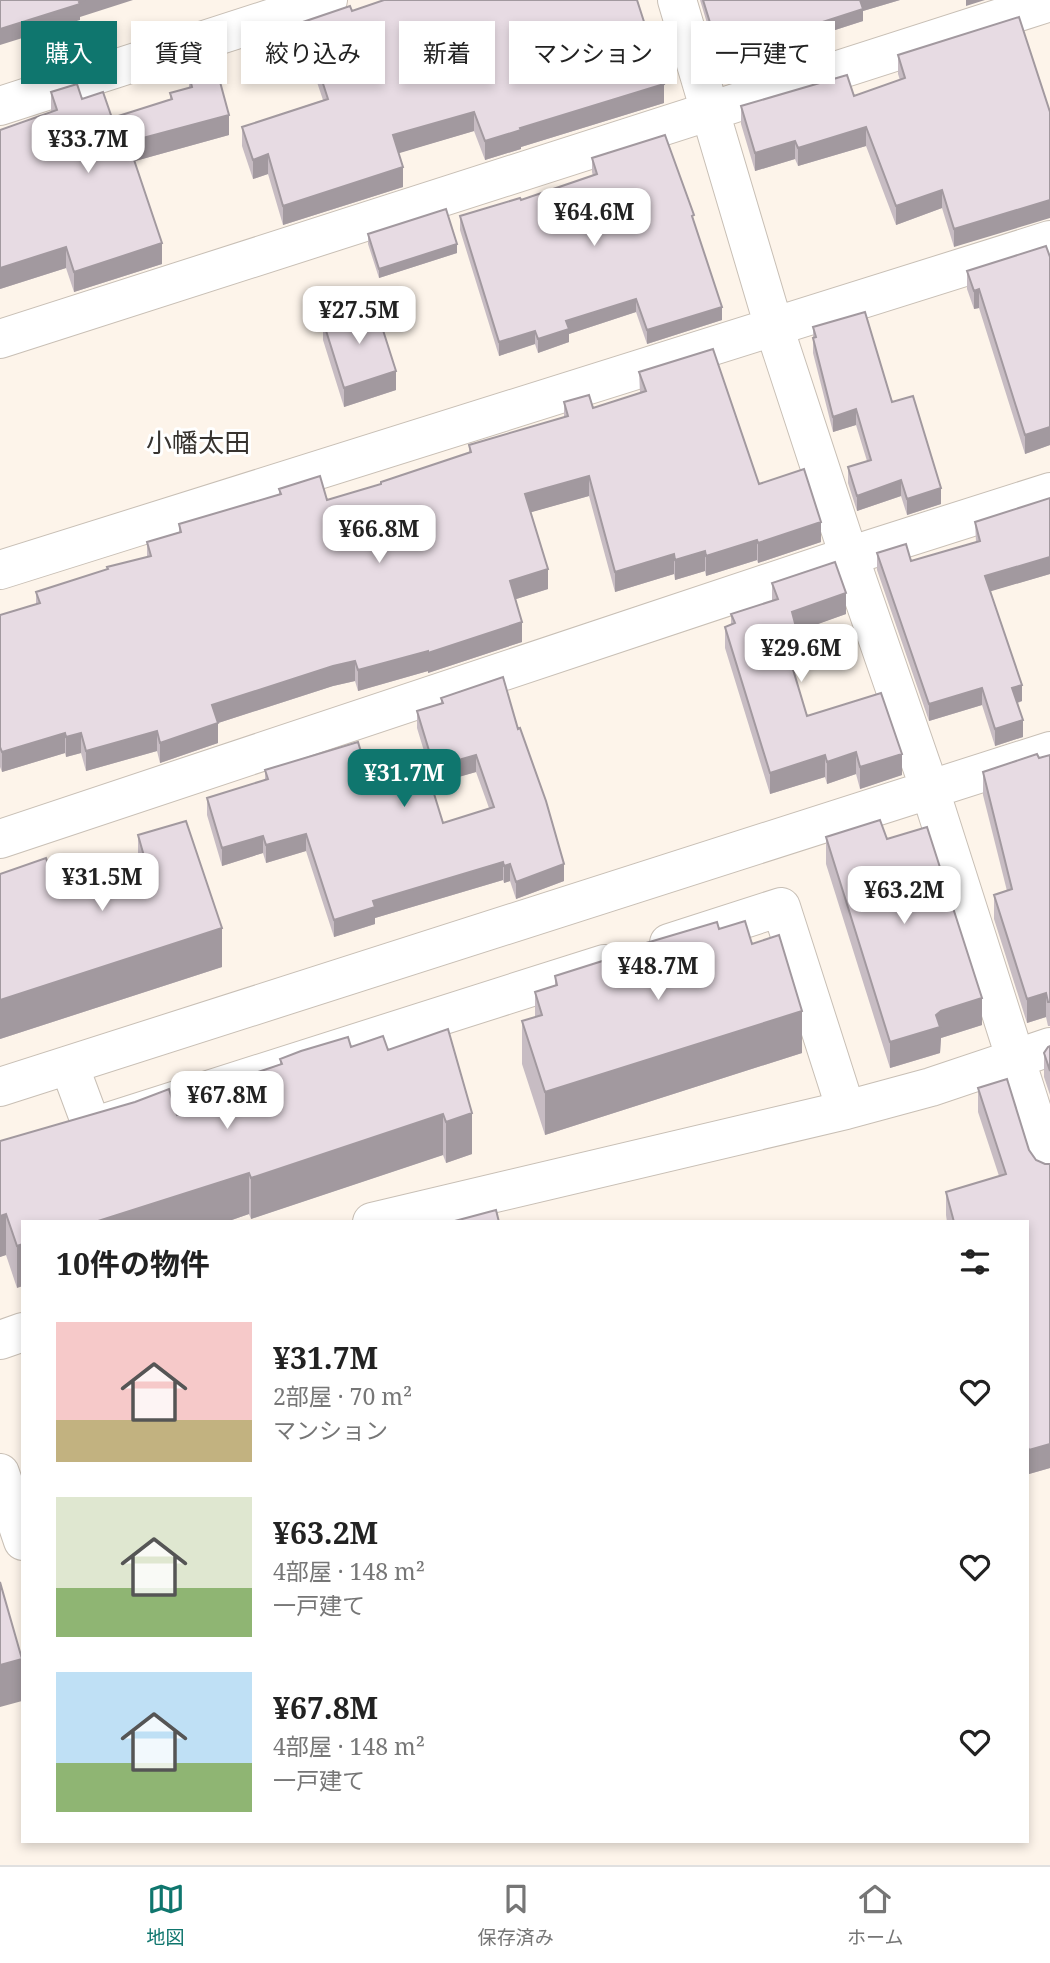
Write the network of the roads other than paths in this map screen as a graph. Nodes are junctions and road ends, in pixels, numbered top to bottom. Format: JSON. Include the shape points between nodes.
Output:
{"nodes":[{"id":1,"x":328,"y":0,"type":"edge"},
{"id":2,"x":677,"y":0,"type":"edge"},
{"id":3,"x":1050,"y":2,"type":"edge"},
{"id":4,"x":0,"y":106,"type":"edge"},
{"id":5,"x":710,"y":112,"type":"junction"},
{"id":6,"x":1050,"y":240,"type":"edge"},
{"id":7,"x":774,"y":327,"type":"junction"},
{"id":8,"x":0,"y":339,"type":"edge"},
{"id":9,"x":1050,"y":492,"type":"edge"},
{"id":10,"x":849,"y":556,"type":"junction"},
{"id":11,"x":0,"y":570,"type":"edge"},
{"id":12,"x":1050,"y":751,"type":"edge"},
{"id":13,"x":930,"y":790,"type":"junction"},
{"id":14,"x":0,"y":839,"type":"edge"},
{"id":15,"x":1033,"y":1053,"type":"edge"},
{"id":16,"x":69,"y":1065,"type":"junction"},
{"id":17,"x":0,"y":1087,"type":"edge"},
{"id":18,"x":846,"y":1110,"type":"junction"},
{"id":19,"x":1050,"y":1167,"type":"edge"},
{"id":20,"x":380,"y":1220,"type":"edge"},
{"id":21,"x":21,"y":1333,"type":"edge"},
{"id":22,"x":0,"y":1340,"type":"edge"},
{"id":23,"x":0,"y":1473,"type":"edge"},
{"id":24,"x":21,"y":1535,"type":"edge"}],
"edges":[{"from":1,"to":4,"type":"street"},
{"from":2,"to":5,"type":"street"},
{"from":3,"to":5,"type":"street"},
{"from":5,"to":7,"type":"street"},
{"from":5,"to":8,"type":"street"},
{"from":6,"to":7,"type":"street"},
{"from":7,"to":10,"type":"street"},
{"from":7,"to":11,"type":"street"},
{"from":9,"to":10,"type":"street"},
{"from":10,"to":13,"type":"street"},
{"from":10,"to":14,"type":"street"},
{"from":12,"to":13,"type":"street"},
{"from":13,"to":15,"type":"street"},
{"from":13,"to":16,"type":"street"},
{"from":15,"to":18,"type":"street"},
{"from":15,"to":19,"type":"street"},
{"from":16,"to":17,"type":"street"},
{"from":16,"to":18,"type":"street","via":[[92,1127],[781,908]]},
{"from":18,"to":20,"type":"street"},
{"from":21,"to":22,"type":"street"},
{"from":23,"to":24,"type":"street"}]}
